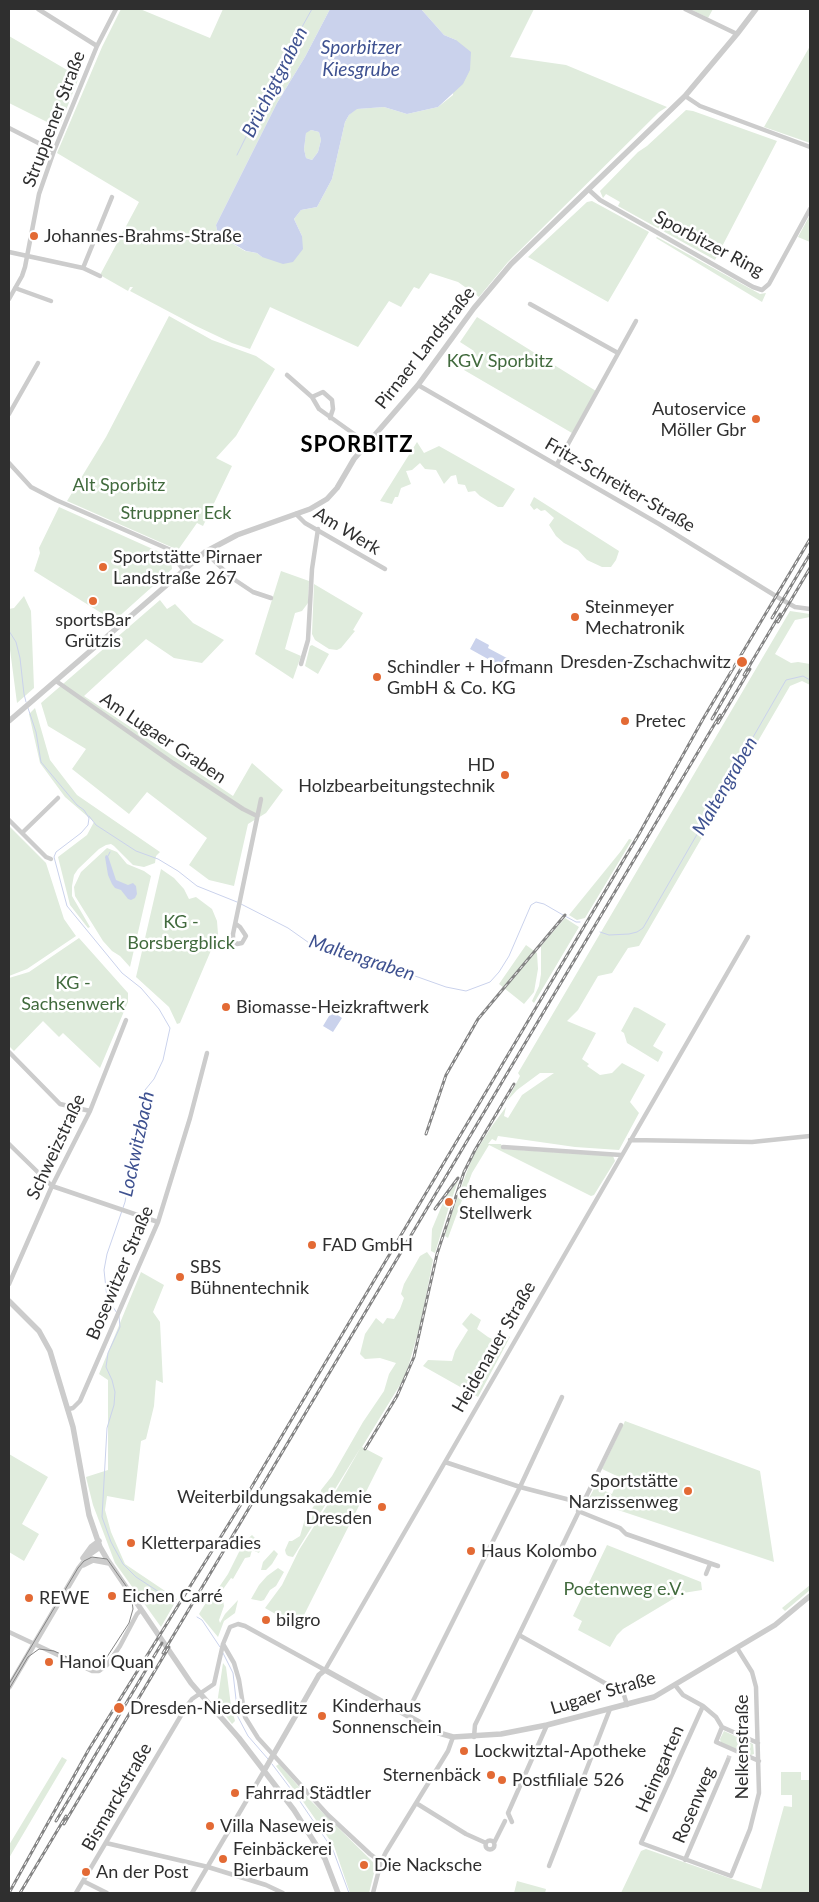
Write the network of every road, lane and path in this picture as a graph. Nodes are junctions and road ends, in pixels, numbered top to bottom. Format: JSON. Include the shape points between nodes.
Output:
{"nodes":[{"id":1,"x":38,"y":9,"type":"edge"},
{"id":2,"x":116,"y":9,"type":"edge"},
{"id":3,"x":685,"y":9,"type":"edge"},
{"id":4,"x":756,"y":9,"type":"edge"},
{"id":5,"x":737,"y":34,"type":"junction"},
{"id":6,"x":97,"y":46,"type":"junction"},
{"id":7,"x":685,"y":96,"type":"junction"},
{"id":8,"x":9,"y":128,"type":"edge"},
{"id":9,"x":810,"y":147,"type":"edge"},
{"id":10,"x":54,"y":151,"type":"junction"},
{"id":11,"x":589,"y":190,"type":"junction"},
{"id":12,"x":112,"y":197,"type":"dead end"},
{"id":13,"x":810,"y":209,"type":"edge"},
{"id":14,"x":9,"y":252,"type":"edge"},
{"id":15,"x":27,"y":257,"type":"junction"},
{"id":16,"x":83,"y":268,"type":"junction"},
{"id":17,"x":100,"y":276,"type":"dead end"},
{"id":18,"x":15,"y":288,"type":"junction"},
{"id":19,"x":9,"y":299,"type":"edge"},
{"id":20,"x":51,"y":301,"type":"dead end"},
{"id":21,"x":530,"y":304,"type":"dead end"},
{"id":22,"x":636,"y":321,"type":"dead end"},
{"id":23,"x":618,"y":353,"type":"junction"},
{"id":24,"x":38,"y":363,"type":"dead end"},
{"id":25,"x":286,"y":375,"type":"dead end"},
{"id":26,"x":418,"y":385,"type":"junction"},
{"id":27,"x":312,"y":397,"type":"junction"},
{"id":28,"x":9,"y":414,"type":"edge"},
{"id":29,"x":330,"y":418,"type":"junction"},
{"id":30,"x":368,"y":444,"type":"junction"},
{"id":31,"x":9,"y":463,"type":"edge"},
{"id":32,"x":557,"y":464,"type":"junction"},
{"id":33,"x":296,"y":514,"type":"junction"},
{"id":34,"x":318,"y":529,"type":"junction"},
{"id":35,"x":166,"y":548,"type":"junction"},
{"id":36,"x":205,"y":552,"type":"junction"},
{"id":37,"x":189,"y":564,"type":"junction"},
{"id":38,"x":183,"y":569,"type":"junction"},
{"id":39,"x":385,"y":569,"type":"dead end"},
{"id":40,"x":271,"y":598,"type":"dead end"},
{"id":41,"x":808,"y":609,"type":"edge"},
{"id":42,"x":301,"y":664,"type":"dead end"},
{"id":43,"x":56,"y":681,"type":"junction"},
{"id":44,"x":9,"y":720,"type":"edge"},
{"id":45,"x":58,"y":798,"type":"dead end"},
{"id":46,"x":261,"y":799,"type":"dead end"},
{"id":47,"x":257,"y":816,"type":"junction"},
{"id":48,"x":9,"y":820,"type":"edge"},
{"id":49,"x":22,"y":833,"type":"junction"},
{"id":50,"x":51,"y":859,"type":"dead end"},
{"id":51,"x":236,"y":924,"type":"dead end"},
{"id":52,"x":748,"y":937,"type":"dead end"},
{"id":53,"x":126,"y":1020,"type":"dead end"},
{"id":54,"x":10,"y":1050,"type":"edge"},
{"id":55,"x":207,"y":1053,"type":"dead end"},
{"id":56,"x":90,"y":1111,"type":"junction"},
{"id":57,"x":810,"y":1136,"type":"edge"},
{"id":58,"x":630,"y":1140,"type":"junction"},
{"id":59,"x":9,"y":1144,"type":"edge"},
{"id":60,"x":503,"y":1147,"type":"dead end"},
{"id":61,"x":622,"y":1155,"type":"junction"},
{"id":62,"x":52,"y":1186,"type":"junction"},
{"id":63,"x":158,"y":1222,"type":"junction"},
{"id":64,"x":9,"y":1284,"type":"edge"},
{"id":65,"x":9,"y":1301,"type":"edge"},
{"id":66,"x":562,"y":1397,"type":"dead end"},
{"id":67,"x":69,"y":1410,"type":"junction"},
{"id":68,"x":621,"y":1425,"type":"dead end"},
{"id":69,"x":444,"y":1462,"type":"junction"},
{"id":70,"x":520,"y":1487,"type":"junction"},
{"id":71,"x":581,"y":1505,"type":"junction"},
{"id":72,"x":578,"y":1511,"type":"junction"},
{"id":73,"x":100,"y":1544,"type":"junction"},
{"id":74,"x":109,"y":1563,"type":"junction"},
{"id":75,"x":710,"y":1564,"type":"junction"},
{"id":76,"x":718,"y":1566,"type":"dead end"},
{"id":77,"x":79,"y":1568,"type":"junction"},
{"id":78,"x":706,"y":1574,"type":"dead end"},
{"id":79,"x":810,"y":1596,"type":"edge"},
{"id":80,"x":141,"y":1610,"type":"junction"},
{"id":81,"x":9,"y":1632,"type":"edge"},
{"id":82,"x":519,"y":1634,"type":"junction"},
{"id":83,"x":34,"y":1644,"type":"junction"},
{"id":84,"x":223,"y":1644,"type":"junction"},
{"id":85,"x":737,"y":1648,"type":"junction"},
{"id":86,"x":325,"y":1670,"type":"junction"},
{"id":87,"x":675,"y":1685,"type":"junction"},
{"id":88,"x":9,"y":1687,"type":"edge"},
{"id":89,"x":201,"y":1694,"type":"junction"},
{"id":90,"x":627,"y":1705,"type":"junction"},
{"id":91,"x":703,"y":1706,"type":"junction"},
{"id":92,"x":610,"y":1709,"type":"junction"},
{"id":93,"x":406,"y":1715,"type":"junction"},
{"id":94,"x":547,"y":1725,"type":"junction"},
{"id":95,"x":722,"y":1727,"type":"junction"},
{"id":96,"x":453,"y":1737,"type":"junction"},
{"id":97,"x":474,"y":1737,"type":"junction"},
{"id":98,"x":758,"y":1743,"type":"junction"},
{"id":99,"x":272,"y":1755,"type":"junction"},
{"id":100,"x":728,"y":1760,"type":"tunnel mouth"},
{"id":101,"x":759,"y":1761,"type":"junction"},
{"id":102,"x":264,"y":1771,"type":"junction"},
{"id":103,"x":416,"y":1803,"type":"junction"},
{"id":104,"x":505,"y":1821,"type":"dead end"},
{"id":105,"x":512,"y":1822,"type":"dead end"},
{"id":106,"x":106,"y":1843,"type":"junction"},
{"id":107,"x":685,"y":1860,"type":"junction"},
{"id":108,"x":381,"y":1862,"type":"junction"},
{"id":109,"x":548,"y":1866,"type":"dead end"},
{"id":110,"x":208,"y":1867,"type":"junction"},
{"id":111,"x":83,"y":1881,"type":"junction"},
{"id":112,"x":76,"y":1893,"type":"edge"},
{"id":113,"x":107,"y":1893,"type":"edge"},
{"id":114,"x":192,"y":1893,"type":"edge"},
{"id":115,"x":283,"y":1893,"type":"edge"},
{"id":116,"x":338,"y":1893,"type":"edge"},
{"id":117,"x":373,"y":1893,"type":"edge"}],
"edges":[{"from":1,"to":6,"type":"street"},
{"from":2,"to":6,"type":"street","name":"Struppener Straße"},
{"from":3,"to":5,"type":"street"},
{"from":4,"to":5,"type":"street","name":"Pirnaer Landstraße"},
{"from":5,"to":7,"type":"street","name":"Pirnaer Landstraße"},
{"from":6,"to":10,"type":"street","name":"Struppener Straße"},
{"from":7,"to":9,"type":"street","via":[[700,106]]},
{"from":7,"to":11,"type":"street","name":"Pirnaer Landstraße"},
{"from":8,"to":10,"type":"street"},
{"from":10,"to":15,"type":"street","name":"Struppener Straße","via":[[39,194]]},
{"from":11,"to":13,"type":"street","name":"Sporbitzer Ring","via":[[600,200],[762,290],[769,284]]},
{"from":11,"to":26,"type":"street","name":"Pirnaer Landstraße","via":[[511,264],[474,308]]},
{"from":12,"to":16,"type":"street"},
{"from":14,"to":15,"type":"street"},
{"from":15,"to":16,"type":"street"},
{"from":15,"to":18,"type":"street","name":"Struppener Straße"},
{"from":16,"to":17,"type":"street"},
{"from":18,"to":19,"type":"street","name":"Struppener Straße"},
{"from":18,"to":20,"type":"street"},
{"from":21,"to":23,"type":"street"},
{"from":22,"to":23,"type":"street"},
{"from":23,"to":32,"type":"street"},
{"from":24,"to":28,"type":"street"},
{"from":25,"to":27,"type":"street"},
{"from":26,"to":30,"type":"street","name":"Pirnaer Landstraße"},
{"from":26,"to":32,"type":"street","name":"Fritz-Schreiter-Straße"},
{"from":27,"to":29,"type":"street"},
{"from":27,"to":29,"type":"street","via":[[323,392],[332,400],[334,409]]},
{"from":29,"to":30,"type":"street"},
{"from":30,"to":33,"type":"street","name":"Pirnaer Landstraße","via":[[327,499]]},
{"from":31,"to":35,"type":"street","via":[[30,487]]},
{"from":32,"to":41,"type":"street","name":"Fritz-Schreiter-Straße","via":[[779,598],[795,607]]},
{"from":33,"to":34,"type":"street","name":"Am Werk"},
{"from":33,"to":36,"type":"street","name":"Pirnaer Landstraße","via":[[236,535]]},
{"from":34,"to":39,"type":"street","name":"Am Werk"},
{"from":34,"to":42,"type":"street","via":[[308,640]]},
{"from":35,"to":37,"type":"street"},
{"from":35,"to":38,"type":"street"},
{"from":36,"to":37,"type":"street","name":"Pirnaer Landstraße"},
{"from":36,"to":40,"type":"street","via":[[232,578],[253,592]]},
{"from":37,"to":38,"type":"street","name":"Pirnaer Landstraße"},
{"from":38,"to":43,"type":"street","name":"Pirnaer Landstraße"},
{"from":43,"to":44,"type":"street","name":"Pirnaer Landstraße"},
{"from":43,"to":47,"type":"street","name":"Am Lugaer Graben"},
{"from":45,"to":49,"type":"street"},
{"from":46,"to":47,"type":"street"},
{"from":47,"to":51,"type":"street"},
{"from":48,"to":49,"type":"street"},
{"from":49,"to":50,"type":"street"},
{"from":52,"to":58,"type":"street","name":"Heidenauer Straße"},
{"from":53,"to":56,"type":"street","name":"Schweizstraße"},
{"from":54,"to":56,"type":"street","via":[[60,1104]]},
{"from":55,"to":63,"type":"street","name":"Bosewitzer Straße"},
{"from":56,"to":62,"type":"street","name":"Schweizstraße"},
{"from":57,"to":58,"type":"street","via":[[752,1142]]},
{"from":58,"to":61,"type":"street","name":"Heidenauer Straße"},
{"from":59,"to":62,"type":"street"},
{"from":60,"to":61,"type":"street"},
{"from":61,"to":69,"type":"street","name":"Heidenauer Straße"},
{"from":62,"to":63,"type":"street"},
{"from":62,"to":64,"type":"street","name":"Schweizstraße"},
{"from":63,"to":67,"type":"street","name":"Bosewitzer Straße","via":[[80,1401]]},
{"from":65,"to":67,"type":"street","via":[[48,1344]]},
{"from":66,"to":70,"type":"street"},
{"from":67,"to":73,"type":"street","via":[[87,1504]]},
{"from":68,"to":71,"type":"street"},
{"from":69,"to":70,"type":"street"},
{"from":69,"to":86,"type":"street","name":"Heidenauer Straße"},
{"from":70,"to":71,"type":"street"},
{"from":70,"to":93,"type":"street"},
{"from":71,"to":72,"type":"street"},
{"from":72,"to":75,"type":"street","via":[[620,1528],[626,1534]]},
{"from":72,"to":82,"type":"street"},
{"from":73,"to":74,"type":"street"},
{"from":73,"to":77,"type":"street","via":[[91,1546]]},
{"from":74,"to":77,"type":"street","via":[[93,1560]]},
{"from":74,"to":80,"type":"street"},
{"from":75,"to":76,"type":"street"},
{"from":75,"to":78,"type":"street"},
{"from":77,"to":83,"type":"street"},
{"from":79,"to":85,"type":"street","name":"Lugaer Straße","via":[[775,1625]]},
{"from":80,"to":83,"type":"street","via":[[107,1665],[99,1671],[92,1671]]},
{"from":80,"to":89,"type":"street"},
{"from":81,"to":83,"type":"street"},
{"from":82,"to":90,"type":"street","via":[[619,1691]]},
{"from":82,"to":97,"type":"street","via":[[475,1725]]},
{"from":83,"to":88,"type":"street"},
{"from":84,"to":86,"type":"street","via":[[230,1627],[241,1624]]},
{"from":84,"to":89,"type":"street","name":"Bismarckstraße","via":[[214,1684]]},
{"from":84,"to":99,"type":"street","via":[[234,1663],[245,1717]]},
{"from":85,"to":87,"type":"street","name":"Lugaer Straße"},
{"from":85,"to":98,"type":"street","name":"Nelkenstraße","via":[[755,1680]]},
{"from":86,"to":93,"type":"street"},
{"from":86,"to":99,"type":"street","name":"Heidenauer Straße"},
{"from":87,"to":90,"type":"street","name":"Lugaer Straße","via":[[654,1697]]},
{"from":87,"to":91,"type":"street","via":[[683,1695]]},
{"from":89,"to":102,"type":"street"},
{"from":89,"to":106,"type":"street","name":"Bismarckstraße","via":[[186,1707]]},
{"from":90,"to":92,"type":"street","name":"Lugaer Straße"},
{"from":91,"to":95,"type":"street"},
{"from":91,"to":107,"type":"street","name":"Heimgarten","via":[[641,1843]]},
{"from":92,"to":94,"type":"street","name":"Lugaer Straße"},
{"from":92,"to":109,"type":"street"},
{"from":93,"to":96,"type":"street"},
{"from":94,"to":97,"type":"street","name":"Lugaer Straße"},
{"from":94,"to":105,"type":"street","via":[[508,1813]]},
{"from":95,"to":98,"type":"street"},
{"from":95,"to":101,"type":"street","via":[[716,1742],[731,1752]]},
{"from":96,"to":97,"type":"street","name":"Lugaer Straße"},
{"from":96,"to":103,"type":"street"},
{"from":98,"to":101,"type":"street","name":"Nelkenstraße"},
{"from":99,"to":102,"type":"street","name":"Heidenauer Straße"},
{"from":99,"to":108,"type":"street","via":[[328,1815]]},
{"from":100,"to":107,"type":"street","name":"Rosenweg"},
{"from":101,"to":107,"type":"street","name":"Nelkenstraße","via":[[759,1792],[750,1829],[732,1876]]},
{"from":102,"to":110,"type":"street"},
{"from":102,"to":116,"type":"street","via":[[304,1825],[329,1868]]},
{"from":103,"to":104,"type":"street","via":[[486,1844],[489,1840],[494,1843]]},
{"from":103,"to":108,"type":"street"},
{"from":106,"to":110,"type":"street"},
{"from":106,"to":111,"type":"street","name":"Bismarckstraße"},
{"from":108,"to":117,"type":"street"},
{"from":110,"to":114,"type":"street"},
{"from":110,"to":115,"type":"street"},
{"from":111,"to":112,"type":"street","name":"Bismarckstraße"},
{"from":111,"to":113,"type":"street"}]}
